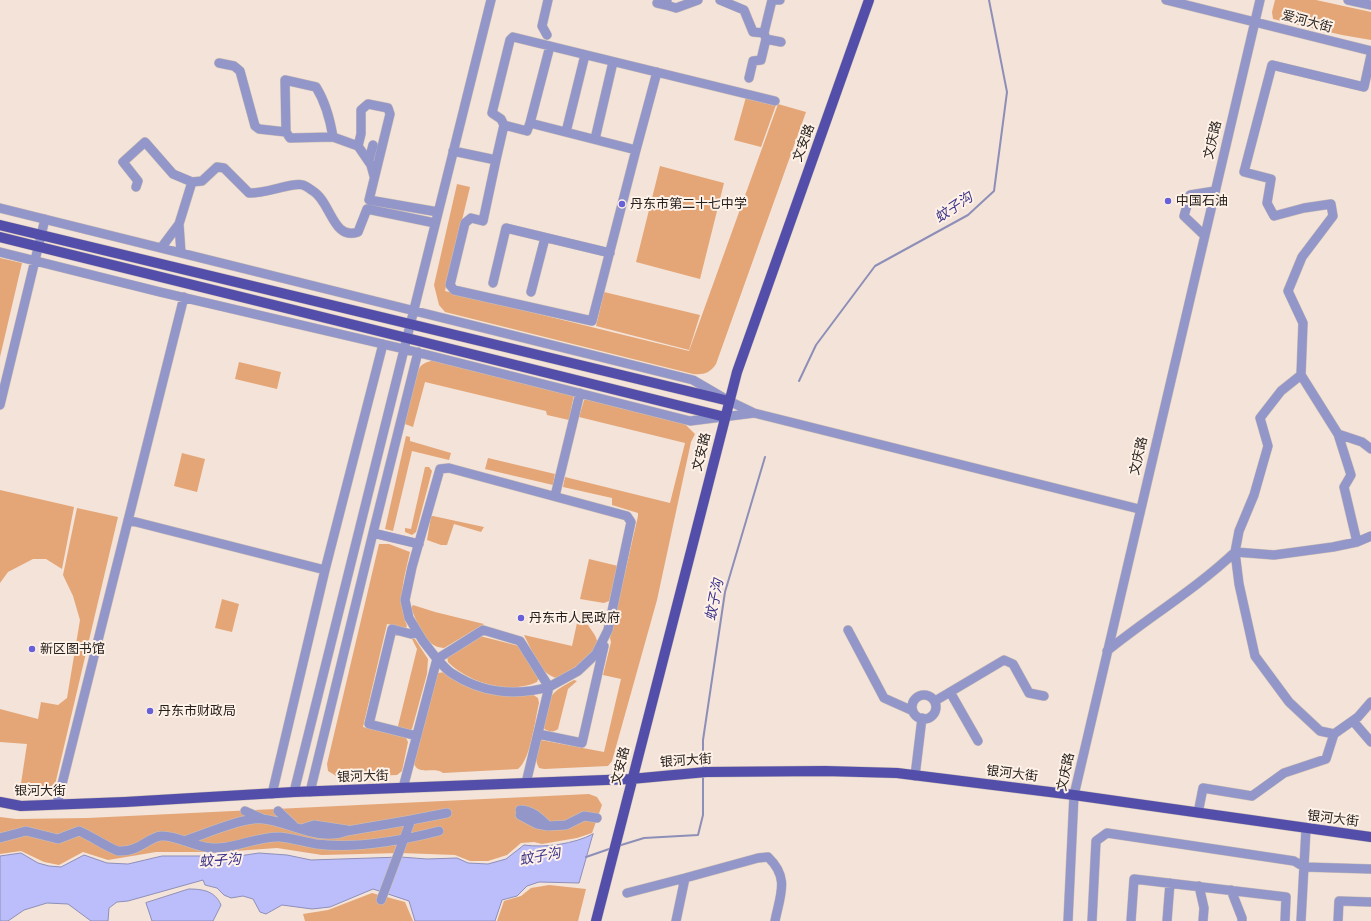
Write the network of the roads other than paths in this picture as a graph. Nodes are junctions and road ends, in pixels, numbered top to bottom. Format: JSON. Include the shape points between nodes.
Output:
{"nodes":[{"id":1,"x":491,"y":0,"type":"edge"},
{"id":2,"x":548,"y":0,"type":"edge"},
{"id":3,"x":698,"y":0,"type":"edge"},
{"id":4,"x":720,"y":0,"type":"edge"},
{"id":5,"x":780,"y":0,"type":"edge"},
{"id":6,"x":869,"y":0,"type":"edge"},
{"id":7,"x":1166,"y":0,"type":"edge"},
{"id":8,"x":1260,"y":0,"type":"edge"},
{"id":9,"x":1348,"y":0,"type":"edge"},
{"id":10,"x":654,"y":1,"type":"edge"},
{"id":11,"x":667,"y":3,"type":"edge"},
{"id":12,"x":1371,"y":5,"type":"edge"},
{"id":13,"x":1254,"y":21,"type":"junction"},
{"id":14,"x":547,"y":35,"type":"dead end"},
{"id":15,"x":765,"y":36,"type":"junction"},
{"id":16,"x":781,"y":42,"type":"dead end"},
{"id":17,"x":550,"y":46,"type":"junction"},
{"id":18,"x":1371,"y":51,"type":"edge"},
{"id":19,"x":585,"y":55,"type":"junction"},
{"id":20,"x":1371,"y":55,"type":"edge"},
{"id":21,"x":613,"y":62,"type":"junction"},
{"id":22,"x":219,"y":63,"type":"dead end"},
{"id":23,"x":657,"y":72,"type":"junction"},
{"id":24,"x":749,"y":78,"type":"dead end"},
{"id":25,"x":1368,"y":88,"type":"edge"},
{"id":26,"x":775,"y":101,"type":"dead end"},
{"id":27,"x":530,"y":123,"type":"junction"},
{"id":28,"x":504,"y":125,"type":"junction"},
{"id":29,"x":286,"y":132,"type":"junction"},
{"id":30,"x":566,"y":132,"type":"junction"},
{"id":31,"x":333,"y":137,"type":"junction"},
{"id":32,"x":595,"y":139,"type":"junction"},
{"id":33,"x":373,"y":145,"type":"dead end"},
{"id":34,"x":358,"y":146,"type":"junction"},
{"id":35,"x":636,"y":150,"type":"junction"},
{"id":36,"x":453,"y":151,"type":"junction"},
{"id":37,"x":368,"y":160,"type":"junction"},
{"id":38,"x":496,"y":160,"type":"junction"},
{"id":39,"x":375,"y":177,"type":"junction"},
{"id":40,"x":192,"y":182,"type":"junction"},
{"id":41,"x":136,"y":187,"type":"dead end"},
{"id":42,"x":1215,"y":191,"type":"junction"},
{"id":43,"x":368,"y":204,"type":"junction"},
{"id":44,"x":0,"y":208,"type":"edge"},
{"id":45,"x":438,"y":212,"type":"junction"},
{"id":46,"x":45,"y":219,"type":"junction"},
{"id":47,"x":435,"y":223,"type":"junction"},
{"id":48,"x":179,"y":224,"type":"junction"},
{"id":49,"x":0,"y":225,"type":"edge"},
{"id":50,"x":41,"y":235,"type":"junction"},
{"id":51,"x":1204,"y":235,"type":"junction"},
{"id":52,"x":0,"y":237,"type":"edge"},
{"id":53,"x":545,"y":238,"type":"junction"},
{"id":54,"x":38,"y":247,"type":"junction"},
{"id":55,"x":161,"y":248,"type":"junction"},
{"id":56,"x":0,"y":252,"type":"edge"},
{"id":57,"x":181,"y":253,"type":"junction"},
{"id":58,"x":610,"y":253,"type":"junction"},
{"id":59,"x":35,"y":261,"type":"junction"},
{"id":60,"x":493,"y":283,"type":"dead end"},
{"id":61,"x":531,"y":292,"type":"dead end"},
{"id":62,"x":184,"y":297,"type":"junction"},
{"id":63,"x":413,"y":312,"type":"junction"},
{"id":64,"x":410,"y":324,"type":"junction"},
{"id":65,"x":407,"y":338,"type":"junction"},
{"id":66,"x":383,"y":344,"type":"junction"},
{"id":67,"x":404,"y":349,"type":"junction"},
{"id":68,"x":418,"y":352,"type":"junction"},
{"id":69,"x":1301,"y":375,"type":"junction"},
{"id":70,"x":580,"y":393,"type":"junction"},
{"id":71,"x":729,"y":401,"type":"junction"},
{"id":72,"x":0,"y":405,"type":"edge"},
{"id":73,"x":754,"y":413,"type":"junction"},
{"id":74,"x":725,"y":416,"type":"junction"},
{"id":75,"x":1338,"y":434,"type":"junction"},
{"id":76,"x":1371,"y":448,"type":"edge"},
{"id":77,"x":555,"y":496,"type":"junction"},
{"id":78,"x":1140,"y":509,"type":"junction"},
{"id":79,"x":128,"y":520,"type":"junction"},
{"id":80,"x":373,"y":533,"type":"junction"},
{"id":81,"x":1371,"y":536,"type":"edge"},
{"id":82,"x":1357,"y":542,"type":"junction"},
{"id":83,"x":419,"y":544,"type":"junction"},
{"id":84,"x":1235,"y":552,"type":"junction"},
{"id":85,"x":325,"y":570,"type":"junction"},
{"id":86,"x":608,"y":630,"type":"junction"},
{"id":87,"x":848,"y":630,"type":"dead end"},
{"id":88,"x":418,"y":633,"type":"junction"},
{"id":89,"x":1107,"y":651,"type":"junction"},
{"id":90,"x":437,"y":659,"type":"junction"},
{"id":91,"x":549,"y":688,"type":"junction"},
{"id":92,"x":950,"y":692,"type":"junction"},
{"id":93,"x":1044,"y":696,"type":"dead end"},
{"id":94,"x":935,"y":701,"type":"junction"},
{"id":95,"x":1371,"y":702,"type":"edge"},
{"id":96,"x":913,"y":711,"type":"junction"},
{"id":97,"x":922,"y":718,"type":"junction"},
{"id":98,"x":1353,"y":721,"type":"junction"},
{"id":99,"x":538,"y":734,"type":"junction"},
{"id":100,"x":1334,"y":734,"type":"junction"},
{"id":101,"x":417,"y":736,"type":"junction"},
{"id":102,"x":978,"y":741,"type":"dead end"},
{"id":103,"x":1371,"y":742,"type":"edge"},
{"id":104,"x":915,"y":776,"type":"junction"},
{"id":105,"x":631,"y":779,"type":"junction"},
{"id":106,"x":526,"y":784,"type":"junction"},
{"id":107,"x":403,"y":788,"type":"junction"},
{"id":108,"x":294,"y":792,"type":"junction"},
{"id":109,"x":310,"y":792,"type":"junction"},
{"id":110,"x":272,"y":794,"type":"junction"},
{"id":111,"x":1074,"y":795,"type":"junction"},
{"id":112,"x":0,"y":802,"type":"edge"},
{"id":113,"x":57,"y":804,"type":"junction"},
{"id":114,"x":245,"y":810,"type":"dead end"},
{"id":115,"x":278,"y":811,"type":"dead end"},
{"id":116,"x":447,"y":813,"type":"dead end"},
{"id":117,"x":520,"y":813,"type":"dead end"},
{"id":118,"x":1198,"y":813,"type":"junction"},
{"id":119,"x":262,"y":818,"type":"junction"},
{"id":120,"x":597,"y":818,"type":"dead end"},
{"id":121,"x":411,"y":820,"type":"junction"},
{"id":122,"x":298,"y":828,"type":"junction"},
{"id":123,"x":1306,"y":829,"type":"junction"},
{"id":124,"x":439,"y":830,"type":"dead end"},
{"id":125,"x":1371,"y":837,"type":"edge"},
{"id":126,"x":0,"y":838,"type":"edge"},
{"id":127,"x":405,"y":839,"type":"junction"},
{"id":128,"x":184,"y":841,"type":"junction"},
{"id":129,"x":1304,"y":866,"type":"junction"},
{"id":130,"x":1371,"y":869,"type":"edge"},
{"id":131,"x":685,"y":878,"type":"junction"},
{"id":132,"x":1170,"y":883,"type":"junction"},
{"id":133,"x":1199,"y":886,"type":"junction"},
{"id":134,"x":1231,"y":890,"type":"junction"},
{"id":135,"x":627,"y":893,"type":"dead end"},
{"id":136,"x":381,"y":900,"type":"dead end"},
{"id":137,"x":1371,"y":902,"type":"edge"},
{"id":138,"x":596,"y":921,"type":"edge"},
{"id":139,"x":676,"y":921,"type":"edge"},
{"id":140,"x":775,"y":921,"type":"edge"},
{"id":141,"x":1068,"y":921,"type":"edge"},
{"id":142,"x":1092,"y":921,"type":"edge"},
{"id":143,"x":1131,"y":921,"type":"edge"},
{"id":144,"x":1167,"y":921,"type":"edge"},
{"id":145,"x":1203,"y":921,"type":"edge"},
{"id":146,"x":1242,"y":921,"type":"edge"},
{"id":147,"x":1285,"y":921,"type":"edge"},
{"id":148,"x":1302,"y":921,"type":"edge"},
{"id":149,"x":1338,"y":921,"type":"edge"}],
"edges":[{"from":1,"to":36,"type":"street"},
{"from":2,"to":14,"type":"street","via":[[542,26]]},
{"from":3,"to":11,"type":"street","via":[[676,8]]},
{"from":4,"to":15,"type":"street","via":[[744,10],[753,32]]},
{"from":5,"to":15,"type":"street","via":[[772,0]]},
{"from":6,"to":71,"type":"main road","name":"文安路","via":[[736,372]]},
{"from":7,"to":13,"type":"street","name":"爱河大街"},
{"from":8,"to":13,"type":"street","name":"文庆路"},
{"from":9,"to":12,"type":"street"},
{"from":10,"to":11,"type":"street"},
{"from":13,"to":18,"type":"street","name":"爱河大街"},
{"from":13,"to":42,"type":"street","name":"文庆路"},
{"from":15,"to":16,"type":"street"},
{"from":15,"to":24,"type":"street","via":[[761,60],[754,61]]},
{"from":17,"to":19,"type":"street"},
{"from":17,"to":27,"type":"street"},
{"from":17,"to":28,"type":"street","via":[[513,37],[510,40],[492,114],[501,119]]},
{"from":19,"to":21,"type":"street"},
{"from":19,"to":30,"type":"street"},
{"from":20,"to":25,"type":"street"},
{"from":21,"to":23,"type":"street"},
{"from":21,"to":32,"type":"street"},
{"from":22,"to":29,"type":"street","via":[[234,66],[240,71],[255,126],[259,130]]},
{"from":23,"to":26,"type":"street"},
{"from":23,"to":35,"type":"street"},
{"from":25,"to":69,"type":"street","via":[[1272,65],[1244,172],[1271,179],[1267,203],[1274,216],[1331,204],[1332,216],[1302,257],[1288,291],[1304,323]]},
{"from":27,"to":28,"type":"street","via":[[526,131]]},
{"from":27,"to":30,"type":"street"},
{"from":28,"to":38,"type":"street"},
{"from":29,"to":31,"type":"street","via":[[290,138]]},
{"from":29,"to":31,"type":"street","via":[[285,80],[316,87],[330,118]]},
{"from":30,"to":32,"type":"street"},
{"from":31,"to":34,"type":"street"},
{"from":32,"to":35,"type":"street"},
{"from":33,"to":37,"type":"street"},
{"from":34,"to":37,"type":"street"},
{"from":34,"to":39,"type":"street","via":[[361,110],[368,104],[388,108],[390,114]]},
{"from":35,"to":58,"type":"street"},
{"from":36,"to":38,"type":"street"},
{"from":36,"to":45,"type":"street"},
{"from":37,"to":39,"type":"street"},
{"from":38,"to":58,"type":"street","via":[[482,221],[471,218],[465,223],[450,285],[454,290],[592,321]]},
{"from":39,"to":43,"type":"street"},
{"from":40,"to":41,"type":"street","via":[[173,174],[145,142],[123,162],[138,182]]},
{"from":40,"to":43,"type":"street","via":[[202,181],[217,167],[224,168],[249,193],[268,192],[295,184],[303,185],[316,192],[339,230],[351,234],[358,232],[362,226]]},
{"from":40,"to":48,"type":"street"},
{"from":42,"to":51,"type":"street","name":"文庆路"},
{"from":42,"to":51,"type":"street","via":[[1190,195],[1184,216]]},
{"from":43,"to":45,"type":"street"},
{"from":43,"to":47,"type":"street"},
{"from":44,"to":46,"type":"street"},
{"from":45,"to":47,"type":"street"},
{"from":46,"to":50,"type":"street"},
{"from":46,"to":55,"type":"street"},
{"from":47,"to":63,"type":"street"},
{"from":48,"to":55,"type":"street"},
{"from":48,"to":57,"type":"street"},
{"from":49,"to":50,"type":"main road"},
{"from":50,"to":54,"type":"street"},
{"from":50,"to":64,"type":"main road"},
{"from":51,"to":78,"type":"street","name":"文庆路"},
{"from":52,"to":54,"type":"main road"},
{"from":53,"to":58,"type":"street"},
{"from":53,"to":60,"type":"street","via":[[506,228]]},
{"from":53,"to":61,"type":"street"},
{"from":54,"to":59,"type":"street"},
{"from":54,"to":65,"type":"main road"},
{"from":55,"to":57,"type":"street"},
{"from":56,"to":59,"type":"street"},
{"from":57,"to":63,"type":"street"},
{"from":59,"to":62,"type":"street"},
{"from":59,"to":72,"type":"street"},
{"from":62,"to":66,"type":"street"},
{"from":62,"to":79,"type":"street"},
{"from":63,"to":64,"type":"street"},
{"from":63,"to":71,"type":"street","via":[[693,380]]},
{"from":64,"to":65,"type":"street"},
{"from":64,"to":71,"type":"main road"},
{"from":65,"to":67,"type":"street"},
{"from":65,"to":74,"type":"main road"},
{"from":66,"to":67,"type":"street"},
{"from":66,"to":85,"type":"street"},
{"from":67,"to":68,"type":"street"},
{"from":67,"to":108,"type":"street"},
{"from":68,"to":70,"type":"street"},
{"from":68,"to":80,"type":"street"},
{"from":69,"to":75,"type":"street"},
{"from":69,"to":84,"type":"street","via":[[1281,391],[1260,418],[1268,446],[1254,495],[1239,531]]},
{"from":70,"to":74,"type":"street","via":[[690,421]]},
{"from":70,"to":77,"type":"street"},
{"from":71,"to":73,"type":"street"},
{"from":71,"to":74,"type":"main road","name":"文安路"},
{"from":73,"to":74,"type":"street"},
{"from":73,"to":78,"type":"street"},
{"from":74,"to":105,"type":"main road","name":"文安路"},
{"from":75,"to":76,"type":"street","via":[[1362,442]]},
{"from":75,"to":82,"type":"street","via":[[1351,475],[1344,487]]},
{"from":77,"to":83,"type":"street","via":[[449,468],[440,469]]},
{"from":77,"to":86,"type":"street","via":[[627,516],[631,522]]},
{"from":78,"to":89,"type":"street","name":"文庆路"},
{"from":79,"to":85,"type":"street"},
{"from":79,"to":113,"type":"street"},
{"from":80,"to":83,"type":"street"},
{"from":80,"to":109,"type":"street"},
{"from":81,"to":82,"type":"street"},
{"from":82,"to":84,"type":"street","via":[[1274,555]]},
{"from":83,"to":88,"type":"street","via":[[405,600],[409,618]]},
{"from":84,"to":89,"type":"street","via":[[1209,577],[1142,623]]},
{"from":84,"to":100,"type":"street","via":[[1239,584],[1255,656],[1289,702],[1320,731]]},
{"from":85,"to":110,"type":"street"},
{"from":86,"to":91,"type":"street","via":[[596,654],[578,671]]},
{"from":86,"to":99,"type":"street","via":[[582,743]]},
{"from":87,"to":96,"type":"street","via":[[884,698]]},
{"from":88,"to":90,"type":"street"},
{"from":88,"to":101,"type":"street","via":[[411,634],[392,629],[369,724]]},
{"from":89,"to":111,"type":"street","name":"文庆路"},
{"from":90,"to":91,"type":"street","via":[[452,674],[481,687],[504,693],[532,692]]},
{"from":90,"to":91,"type":"street","via":[[483,630],[520,640]]},
{"from":90,"to":101,"type":"street"},
{"from":91,"to":99,"type":"street"},
{"from":92,"to":93,"type":"street","via":[[1004,660],[1013,664],[1029,693]]},
{"from":92,"to":94,"type":"street"},
{"from":92,"to":102,"type":"street"},
{"from":94,"to":96,"type":"street","via":[[929,696],[921,695],[913,703]]},
{"from":94,"to":97,"type":"street","via":[[935,712],[929,717]]},
{"from":95,"to":98,"type":"street"},
{"from":96,"to":97,"type":"street"},
{"from":97,"to":104,"type":"street"},
{"from":98,"to":100,"type":"street"},
{"from":98,"to":103,"type":"street"},
{"from":99,"to":106,"type":"street"},
{"from":100,"to":118,"type":"street","via":[[1326,759],[1284,773],[1252,796],[1204,788]]},
{"from":101,"to":107,"type":"street"},
{"from":104,"to":105,"type":"main road","name":"银河大街","via":[[825,771],[703,772]]},
{"from":104,"to":111,"type":"main road","name":"银河大街"},
{"from":105,"to":106,"type":"main road","name":"银河大街"},
{"from":105,"to":138,"type":"main road","name":"文安路"},
{"from":106,"to":107,"type":"main road","name":"银河大街"},
{"from":107,"to":109,"type":"main road","name":"银河大街"},
{"from":108,"to":109,"type":"main road","name":"银河大街"},
{"from":108,"to":110,"type":"main road","name":"银河大街"},
{"from":110,"to":113,"type":"main road","name":"银河大街"},
{"from":111,"to":118,"type":"main road","name":"银河大街"},
{"from":111,"to":141,"type":"street","name":"文庆路"},
{"from":112,"to":113,"type":"main road","name":"银河大街","via":[[21,806]]},
{"from":114,"to":119,"type":"street"},
{"from":115,"to":122,"type":"street"},
{"from":116,"to":121,"type":"street"},
{"from":117,"to":120,"type":"street","via":[[527,810],[537,815],[548,826],[566,825],[584,816]]},
{"from":118,"to":123,"type":"main road","name":"银河大街"},
{"from":119,"to":122,"type":"street"},
{"from":119,"to":128,"type":"street","via":[[248,820]]},
{"from":121,"to":122,"type":"street","via":[[348,830],[338,834],[308,832]]},
{"from":121,"to":127,"type":"street"},
{"from":123,"to":125,"type":"main road","name":"银河大街"},
{"from":123,"to":129,"type":"street"},
{"from":124,"to":127,"type":"street"},
{"from":126,"to":128,"type":"street","via":[[26,831],[58,839],[79,831],[118,852],[135,850],[160,836]]},
{"from":127,"to":128,"type":"street","via":[[352,845],[317,844],[280,837],[206,848]]},
{"from":127,"to":136,"type":"street"},
{"from":129,"to":130,"type":"street"},
{"from":129,"to":142,"type":"street","via":[[1294,861],[1107,833],[1096,841]]},
{"from":129,"to":148,"type":"street"},
{"from":131,"to":135,"type":"street"},
{"from":131,"to":139,"type":"street"},
{"from":131,"to":140,"type":"street","via":[[768,857],[782,876]]},
{"from":132,"to":133,"type":"street"},
{"from":132,"to":143,"type":"street","via":[[1134,879]]},
{"from":132,"to":144,"type":"street"},
{"from":133,"to":134,"type":"street"},
{"from":133,"to":145,"type":"street","via":[[1204,908]]},
{"from":134,"to":146,"type":"street"},
{"from":134,"to":147,"type":"street","via":[[1286,897]]},
{"from":137,"to":149,"type":"street","via":[[1339,902]]}]}
